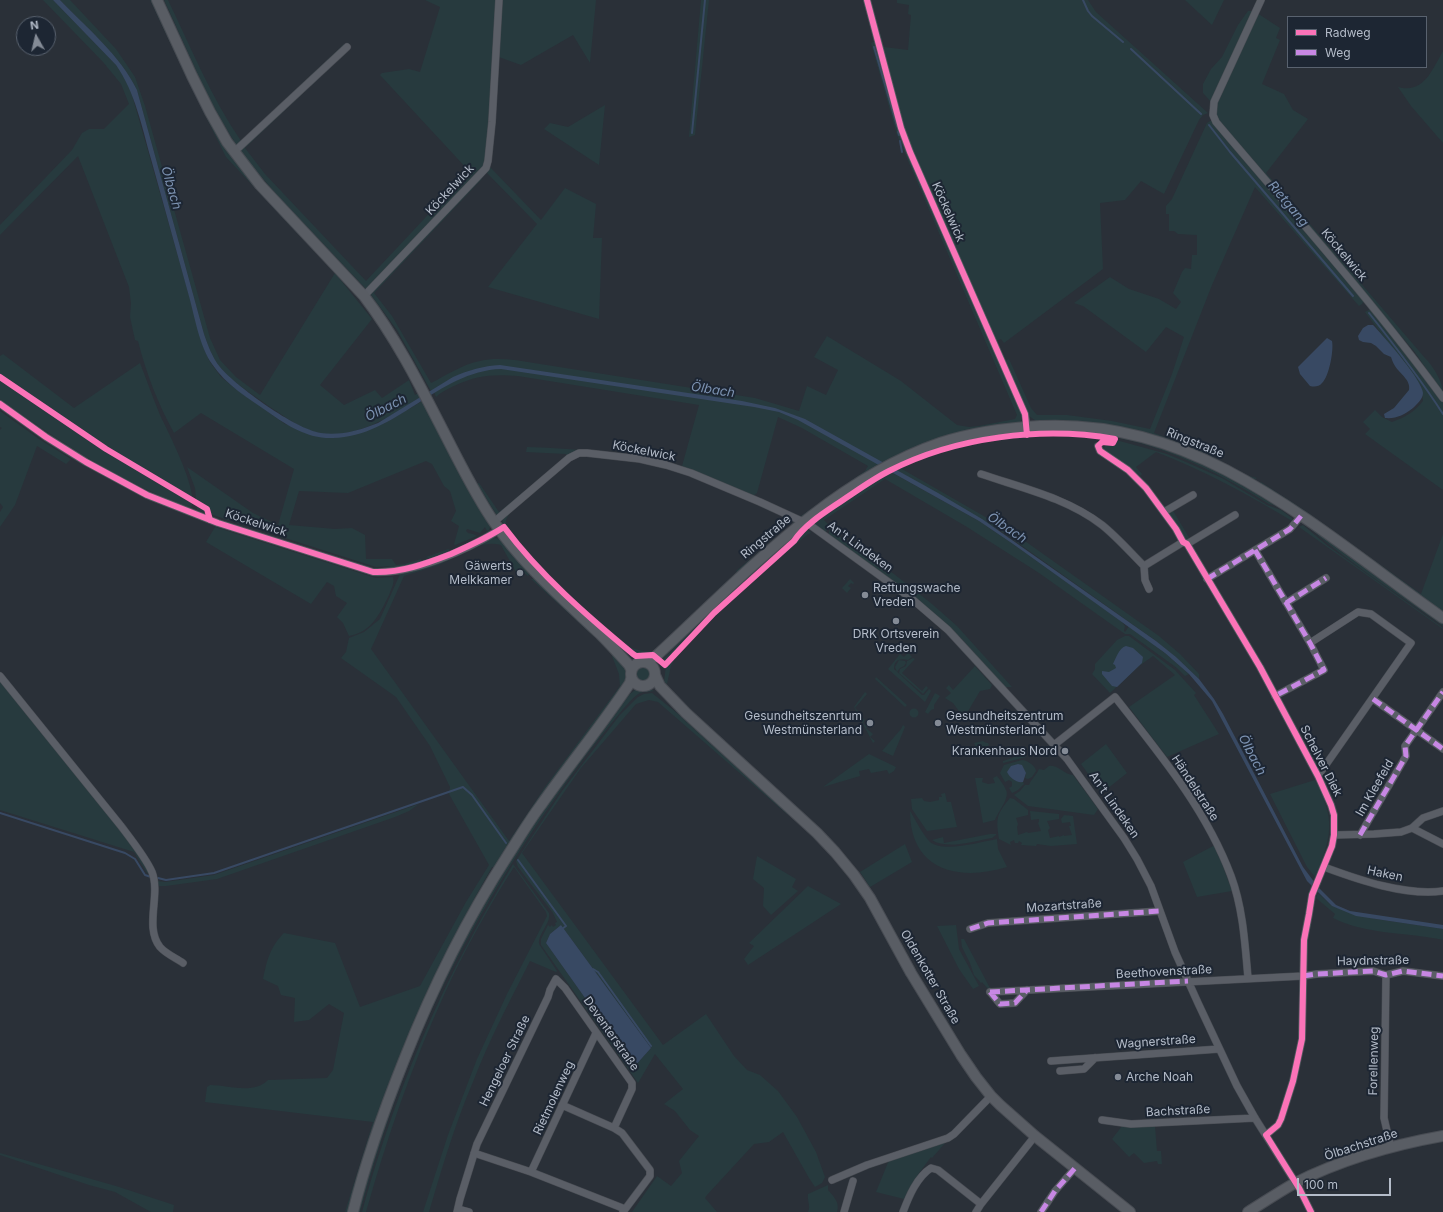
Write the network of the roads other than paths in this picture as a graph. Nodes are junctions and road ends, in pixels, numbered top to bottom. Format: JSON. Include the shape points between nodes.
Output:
{"nodes":[{"id":1,"x":156,"y":0,"type":"edge"},
{"id":2,"x":499,"y":0,"type":"edge"},
{"id":3,"x":867,"y":0,"type":"edge"},
{"id":4,"x":1261,"y":0,"type":"edge"},
{"id":5,"x":347,"y":47,"type":"dead end"},
{"id":6,"x":234,"y":152,"type":"junction"},
{"id":7,"x":364,"y":296,"type":"junction"},
{"id":8,"x":1443,"y":398,"type":"edge"},
{"id":9,"x":0,"y":404,"type":"edge"},
{"id":10,"x":1026,"y":427,"type":"junction"},
{"id":11,"x":1098,"y":446,"type":"dead end"},
{"id":12,"x":981,"y":474,"type":"dead end"},
{"id":13,"x":1193,"y":495,"type":"dead end"},
{"id":14,"x":1164,"y":512,"type":"junction"},
{"id":15,"x":1235,"y":515,"type":"dead end"},
{"id":16,"x":1301,"y":516,"type":"junction"},
{"id":17,"x":804,"y":522,"type":"junction"},
{"id":18,"x":496,"y":526,"type":"junction"},
{"id":19,"x":1185,"y":543,"type":"junction"},
{"id":20,"x":1255,"y":550,"type":"junction"},
{"id":21,"x":1144,"y":566,"type":"junction"},
{"id":22,"x":1326,"y":578,"type":"dead end"},
{"id":23,"x":1207,"y":579,"type":"junction"},
{"id":24,"x":1150,"y":589,"type":"dead end"},
{"id":25,"x":1286,"y":603,"type":"junction"},
{"id":26,"x":1443,"y":618,"type":"edge"},
{"id":27,"x":682,"y":632,"type":"junction"},
{"id":28,"x":1310,"y":643,"type":"junction"},
{"id":29,"x":636,"y":668,"type":"junction"},
{"id":30,"x":655,"y":672,"type":"junction"},
{"id":31,"x":0,"y":676,"type":"edge"},
{"id":32,"x":644,"y":685,"type":"junction"},
{"id":33,"x":1443,"y":692,"type":"edge"},
{"id":34,"x":1276,"y":696,"type":"junction"},
{"id":35,"x":1373,"y":699,"type":"junction"},
{"id":36,"x":686,"y":713,"type":"junction"},
{"id":37,"x":598,"y":728,"type":"junction"},
{"id":38,"x":1416,"y":730,"type":"junction"},
{"id":39,"x":1054,"y":745,"type":"junction"},
{"id":40,"x":1443,"y":749,"type":"edge"},
{"id":41,"x":1318,"y":776,"type":"junction"},
{"id":42,"x":1443,"y":811,"type":"edge"},
{"id":43,"x":1412,"y":828,"type":"junction"},
{"id":44,"x":1334,"y":835,"type":"junction"},
{"id":45,"x":1360,"y":835,"type":"junction"},
{"id":46,"x":1443,"y":844,"type":"edge"},
{"id":47,"x":1324,"y":867,"type":"junction"},
{"id":48,"x":1443,"y":891,"type":"edge"},
{"id":49,"x":1160,"y":911,"type":"junction"},
{"id":50,"x":970,"y":929,"type":"dead end"},
{"id":51,"x":184,"y":963,"type":"dead end"},
{"id":52,"x":1386,"y":975,"type":"junction"},
{"id":53,"x":1303,"y":976,"type":"junction"},
{"id":54,"x":1443,"y":976,"type":"edge"},
{"id":55,"x":1248,"y":978,"type":"junction"},
{"id":56,"x":556,"y":980,"type":"joint"},
{"id":57,"x":1188,"y":981,"type":"junction"},
{"id":58,"x":1027,"y":990,"type":"dead end"},
{"id":59,"x":596,"y":1033,"type":"junction"},
{"id":60,"x":1219,"y":1049,"type":"junction"},
{"id":61,"x":1095,"y":1058,"type":"junction"},
{"id":62,"x":1051,"y":1061,"type":"dead end"},
{"id":63,"x":1060,"y":1071,"type":"dead end"},
{"id":64,"x":991,"y":1096,"type":"junction"},
{"id":65,"x":562,"y":1105,"type":"junction"},
{"id":66,"x":1255,"y":1118,"type":"junction"},
{"id":67,"x":1102,"y":1120,"type":"dead end"},
{"id":68,"x":614,"y":1128,"type":"junction"},
{"id":69,"x":1266,"y":1135,"type":"junction"},
{"id":70,"x":1035,"y":1136,"type":"junction"},
{"id":71,"x":1443,"y":1136,"type":"edge"},
{"id":72,"x":1391,"y":1148,"type":"junction"},
{"id":73,"x":474,"y":1153,"type":"junction"},
{"id":74,"x":1075,"y":1168,"type":"junction"},
{"id":75,"x":531,"y":1172,"type":"junction"},
{"id":76,"x":832,"y":1180,"type":"dead end"},
{"id":77,"x":853,"y":1181,"type":"dead end"},
{"id":78,"x":1296,"y":1183,"type":"junction"},
{"id":79,"x":981,"y":1204,"type":"junction"},
{"id":80,"x":457,"y":1211,"type":"edge"},
{"id":81,"x":624,"y":1211,"type":"edge"},
{"id":82,"x":353,"y":1212,"type":"edge"},
{"id":83,"x":469,"y":1212,"type":"edge"},
{"id":84,"x":844,"y":1212,"type":"edge"},
{"id":85,"x":903,"y":1212,"type":"edge"},
{"id":86,"x":976,"y":1212,"type":"edge"},
{"id":87,"x":1041,"y":1212,"type":"edge"},
{"id":88,"x":1130,"y":1212,"type":"edge"},
{"id":89,"x":1248,"y":1212,"type":"edge"},
{"id":90,"x":1311,"y":1212,"type":"edge"}],
"edges":[{"from":1,"to":6,"type":"main road","via":[[210,112]]},
{"from":2,"to":7,"type":"street","name":"Köckelwick","via":[[492,122],[486,168]]},
{"from":3,"to":10,"type":"street","name":"Köckelwick","via":[[910,152],[1025,414]]},
{"from":4,"to":8,"type":"street","name":"Köckelwick","via":[[1214,102],[1213,115],[1216,122],[1412,354]]},
{"from":5,"to":6,"type":"street"},
{"from":6,"to":7,"type":"main road","via":[[260,186]]},
{"from":7,"to":18,"type":"main road","via":[[396,342]]},
{"from":9,"to":18,"type":"street","name":"Köckelwick","via":[[86,462],[148,495],[218,523],[373,572],[398,571],[424,564],[473,544]]},
{"from":10,"to":16,"type":"main road","name":"Ringstraße","via":[[1090,427],[1131,434],[1170,445],[1226,470]]},
{"from":10,"to":17,"type":"main road","name":"Ringstraße","via":[[962,436],[898,460],[838,497]]},
{"from":11,"to":14,"type":"street","name":"Schelver Diek","via":[[1100,451],[1128,470]]},
{"from":12,"to":21,"type":"street","via":[[1075,508],[1110,532]]},
{"from":13,"to":14,"type":"street"},
{"from":14,"to":19,"type":"street","name":"Schelver Diek"},
{"from":15,"to":19,"type":"street"},
{"from":16,"to":20,"type":"street","via":[[1290,529]]},
{"from":16,"to":26,"type":"main road","name":"Ringstraße"},
{"from":17,"to":18,"type":"street","name":"Köckelwick","via":[[691,473],[666,465],[640,459],[579,453],[568,458]]},
{"from":17,"to":27,"type":"main road","name":"Ringstraße","via":[[732,584]]},
{"from":17,"to":39,"type":"street","name":"An't Lindeken","via":[[886,580],[940,623]]},
{"from":18,"to":29,"type":"main road","via":[[561,598]]},
{"from":19,"to":21,"type":"street"},
{"from":19,"to":23,"type":"street","name":"Schelver Diek"},
{"from":20,"to":23,"type":"street"},
{"from":20,"to":25,"type":"street"},
{"from":21,"to":24,"type":"street","via":[[1145,580]]},
{"from":22,"to":25,"type":"street"},
{"from":23,"to":34,"type":"street","name":"Schelver Diek"},
{"from":25,"to":28,"type":"street"},
{"from":27,"to":29,"type":"main road","name":"Ringstraße","via":[[655,657]]},
{"from":27,"to":30,"type":"main road","name":"Ringstraße","via":[[660,661]]},
{"from":28,"to":34,"type":"street","via":[[1324,670]]},
{"from":28,"to":35,"type":"street","via":[[1358,612],[1370,614],[1411,643]]},
{"from":29,"to":30,"type":"main road","via":[[651,664]]},
{"from":29,"to":32,"type":"main road","via":[[636,684]]},
{"from":29,"to":37,"type":"main road","name":"Ringstraße","via":[[630,683]]},
{"from":30,"to":32,"type":"main road","via":[[653,681]]},
{"from":30,"to":36,"type":"main road","via":[[660,686]]},
{"from":31,"to":51,"type":"street","via":[[138,849],[152,872],[155,888],[154,936],[160,947]]},
{"from":32,"to":36,"type":"main road"},
{"from":32,"to":37,"type":"main road","name":"Ringstraße","via":[[634,688]]},
{"from":33,"to":38,"type":"street","name":"Im Kleefeld"},
{"from":34,"to":41,"type":"street","name":"Schelver Diek"},
{"from":35,"to":38,"type":"street"},
{"from":35,"to":41,"type":"street"},
{"from":36,"to":64,"type":"main road","name":"Oldenkotter Straße","via":[[817,834],[854,875],[879,912],[918,986]]},
{"from":37,"to":82,"type":"main road","name":"Ringstraße","via":[[540,806],[470,920],[418,1026],[390,1094]]},
{"from":38,"to":40,"type":"street"},
{"from":38,"to":45,"type":"street","name":"Im Kleefeld","via":[[1405,746],[1406,756]]},
{"from":39,"to":49,"type":"street","name":"An't Lindeken","via":[[1077,771],[1124,838],[1143,870]]},
{"from":39,"to":55,"type":"street","name":"Händelstraße","via":[[1115,697],[1168,766],[1201,814],[1218,846],[1231,877],[1239,908]]},
{"from":41,"to":44,"type":"street","name":"Schelver Diek","via":[[1331,805]]},
{"from":42,"to":43,"type":"street","via":[[1423,818]]},
{"from":43,"to":45,"type":"street","via":[[1401,832]]},
{"from":43,"to":46,"type":"street"},
{"from":44,"to":45,"type":"street"},
{"from":44,"to":47,"type":"street","name":"Schelver Diek"},
{"from":47,"to":48,"type":"street","name":"Haken","via":[[1370,883],[1428,892]]},
{"from":47,"to":53,"type":"street","name":"Schelver Diek","via":[[1314,892],[1304,940]]},
{"from":49,"to":50,"type":"street","name":"Mozartstraße","via":[[988,923]]},
{"from":49,"to":57,"type":"street","name":"An't Lindeken"},
{"from":52,"to":53,"type":"street","name":"Haydnstraße","via":[[1373,971]]},
{"from":52,"to":54,"type":"street","name":"Haydnstraße","via":[[1403,971]]},
{"from":52,"to":72,"type":"street","name":"Forellenweg","via":[[1384,1118]]},
{"from":53,"to":55,"type":"street","name":"Beethovenstraße"},
{"from":53,"to":69,"type":"street","name":"Schelver Diek","via":[[1302,1029],[1298,1059],[1281,1119]]},
{"from":55,"to":57,"type":"street","name":"Beethovenstraße"},
{"from":56,"to":59,"type":"street","name":"Deventerstraße","via":[[565,988]]},
{"from":56,"to":73,"type":"street","name":"Hengeloer Straße"},
{"from":57,"to":58,"type":"street","name":"Beethovenstraße"},
{"from":57,"to":60,"type":"street","name":"An't Lindeken"},
{"from":59,"to":65,"type":"street","name":"Rietmolenweg"},
{"from":59,"to":68,"type":"street","name":"Deventerstraße","via":[[632,1083],[632,1090]]},
{"from":60,"to":61,"type":"street","name":"Wagnerstraße"},
{"from":60,"to":66,"type":"street","name":"An't Lindeken"},
{"from":61,"to":62,"type":"street","name":"Wagnerstraße"},
{"from":61,"to":63,"type":"street","via":[[1084,1069]]},
{"from":64,"to":70,"type":"main road","name":"Oldenkotter Straße"},
{"from":64,"to":76,"type":"street","via":[[948,1138],[880,1160]]},
{"from":65,"to":68,"type":"street"},
{"from":65,"to":75,"type":"street","name":"Rietmolenweg"},
{"from":66,"to":67,"type":"street","name":"Bachstraße","via":[[1131,1124]]},
{"from":66,"to":69,"type":"street","name":"An't Lindeken"},
{"from":68,"to":81,"type":"street","via":[[622,1133],[650,1170],[650,1176]]},
{"from":69,"to":78,"type":"street","name":"An't Lindeken"},
{"from":70,"to":74,"type":"main road","name":"Oldenkotter Straße"},
{"from":70,"to":79,"type":"street"},
{"from":71,"to":72,"type":"main road","name":"Ölbachstraße"},
{"from":72,"to":78,"type":"main road","name":"Ölbachstraße","via":[[1349,1161]]},
{"from":73,"to":75,"type":"street"},
{"from":73,"to":80,"type":"street","name":"Hengeloer Straße"},
{"from":74,"to":87,"type":"street"},
{"from":74,"to":88,"type":"main road","name":"Oldenkotter Straße"},
{"from":75,"to":81,"type":"street"},
{"from":77,"to":84,"type":"street"},
{"from":78,"to":89,"type":"main road","name":"Ölbachstraße"},
{"from":78,"to":90,"type":"street","name":"An't Lindeken"},
{"from":79,"to":85,"type":"street","via":[[932,1168],[924,1172],[916,1184]]},
{"from":79,"to":86,"type":"street"},
{"from":80,"to":83,"type":"street"}]}
